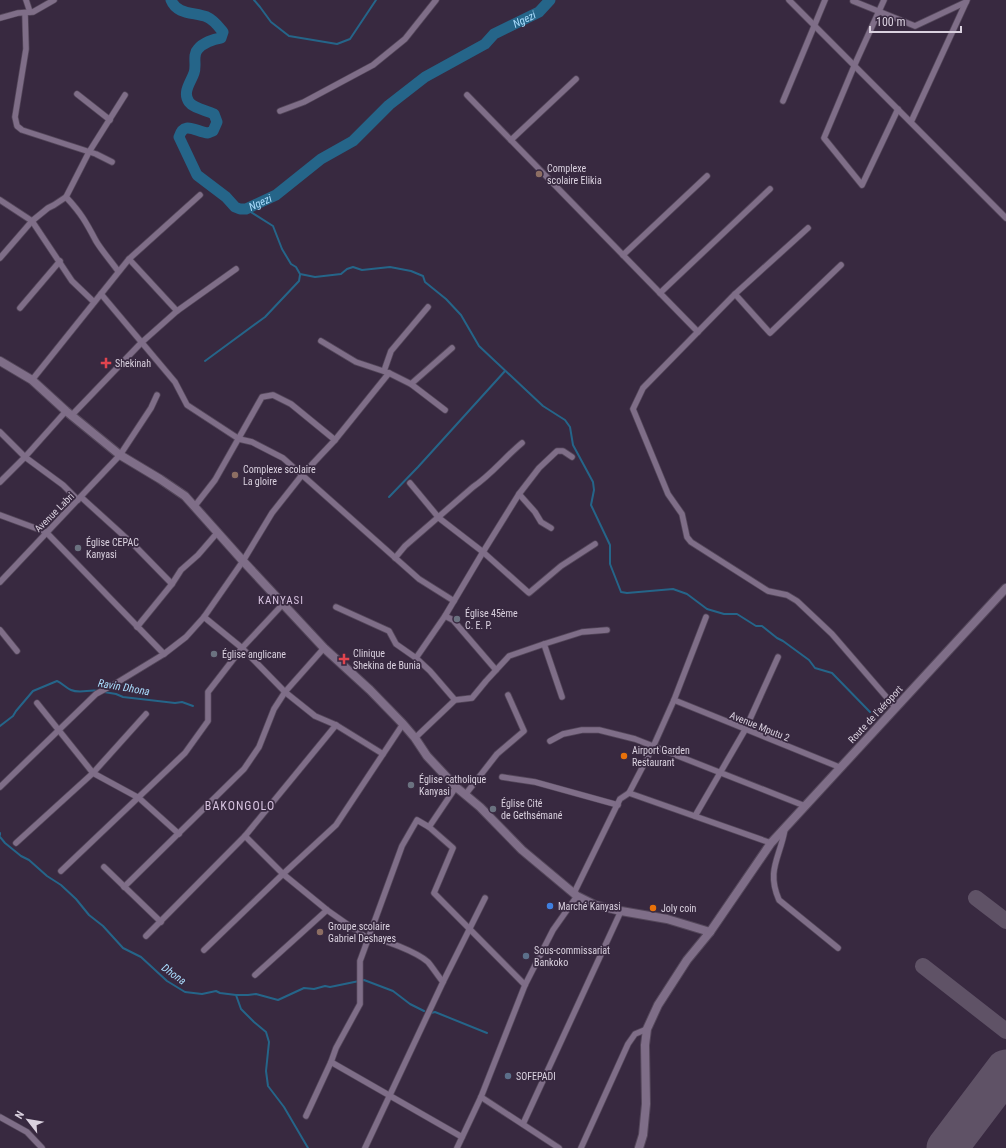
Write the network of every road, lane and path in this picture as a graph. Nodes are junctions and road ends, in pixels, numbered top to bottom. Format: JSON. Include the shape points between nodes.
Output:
{"nodes":[{"id":1,"x":26,"y":0,"type":"edge"},
{"id":2,"x":54,"y":0,"type":"edge"},
{"id":3,"x":436,"y":0,"type":"edge"},
{"id":4,"x":790,"y":0,"type":"edge"},
{"id":5,"x":825,"y":0,"type":"edge"},
{"id":6,"x":884,"y":0,"type":"edge"},
{"id":7,"x":966,"y":1,"type":"edge"},
{"id":8,"x":853,"y":2,"type":"dead end"},
{"id":9,"x":879,"y":12,"type":"junction"},
{"id":10,"x":28,"y":13,"type":"junction"},
{"id":11,"x":0,"y":18,"type":"edge"},
{"id":12,"x":815,"y":26,"type":"junction"},
{"id":13,"x":854,"y":64,"type":"junction"},
{"id":14,"x":576,"y":79,"type":"dead end"},
{"id":15,"x":76,"y":94,"type":"dead end"},
{"id":16,"x":125,"y":95,"type":"dead end"},
{"id":17,"x":467,"y":96,"type":"dead end"},
{"id":18,"x":784,"y":101,"type":"dead end"},
{"id":19,"x":898,"y":109,"type":"junction"},
{"id":20,"x":280,"y":111,"type":"dead end"},
{"id":21,"x":110,"y":120,"type":"junction"},
{"id":22,"x":911,"y":122,"type":"junction"},
{"id":23,"x":511,"y":140,"type":"junction"},
{"id":24,"x":89,"y":152,"type":"junction"},
{"id":25,"x":112,"y":162,"type":"dead end"},
{"id":26,"x":707,"y":176,"type":"dead end"},
{"id":27,"x":770,"y":189,"type":"dead end"},
{"id":28,"x":200,"y":195,"type":"dead end"},
{"id":29,"x":66,"y":197,"type":"junction"},
{"id":30,"x":0,"y":200,"type":"edge"},
{"id":31,"x":1006,"y":218,"type":"edge"},
{"id":32,"x":32,"y":221,"type":"junction"},
{"id":33,"x":808,"y":228,"type":"dead end"},
{"id":34,"x":623,"y":255,"type":"junction"},
{"id":35,"x":0,"y":258,"type":"edge"},
{"id":36,"x":129,"y":259,"type":"junction"},
{"id":37,"x":60,"y":261,"type":"junction"},
{"id":38,"x":842,"y":265,"type":"dead end"},
{"id":39,"x":236,"y":268,"type":"dead end"},
{"id":40,"x":118,"y":271,"type":"junction"},
{"id":41,"x":101,"y":294,"type":"junction"},
{"id":42,"x":660,"y":294,"type":"junction"},
{"id":43,"x":735,"y":294,"type":"junction"},
{"id":44,"x":94,"y":302,"type":"junction"},
{"id":45,"x":428,"y":307,"type":"dead end"},
{"id":46,"x":20,"y":308,"type":"dead end"},
{"id":47,"x":177,"y":310,"type":"junction"},
{"id":48,"x":698,"y":332,"type":"junction"},
{"id":49,"x":321,"y":341,"type":"dead end"},
{"id":50,"x":141,"y":343,"type":"junction"},
{"id":51,"x":452,"y":348,"type":"dead end"},
{"id":52,"x":0,"y":362,"type":"edge"},
{"id":53,"x":387,"y":372,"type":"junction"},
{"id":54,"x":32,"y":380,"type":"junction"},
{"id":55,"x":412,"y":384,"type":"junction"},
{"id":56,"x":157,"y":395,"type":"dead end"},
{"id":57,"x":445,"y":410,"type":"dead end"},
{"id":58,"x":69,"y":413,"type":"junction"},
{"id":59,"x":0,"y":432,"type":"edge"},
{"id":60,"x":239,"y":439,"type":"junction"},
{"id":61,"x":335,"y":440,"type":"junction"},
{"id":62,"x":522,"y":443,"type":"dead end"},
{"id":63,"x":120,"y":455,"type":"junction"},
{"id":64,"x":25,"y":457,"type":"junction"},
{"id":65,"x":572,"y":457,"type":"dead end"},
{"id":66,"x":302,"y":476,"type":"junction"},
{"id":67,"x":0,"y":482,"type":"edge"},
{"id":68,"x":410,"y":483,"type":"dead end"},
{"id":69,"x":519,"y":494,"type":"junction"},
{"id":70,"x":80,"y":499,"type":"junction"},
{"id":71,"x":194,"y":507,"type":"junction"},
{"id":72,"x":0,"y":514,"type":"edge"},
{"id":73,"x":439,"y":518,"type":"junction"},
{"id":74,"x":551,"y":528,"type":"dead end"},
{"id":75,"x":46,"y":532,"type":"junction"},
{"id":76,"x":217,"y":533,"type":"junction"},
{"id":77,"x":595,"y":544,"type":"dead end"},
{"id":78,"x":483,"y":552,"type":"junction"},
{"id":79,"x":395,"y":558,"type":"junction"},
{"id":80,"x":243,"y":561,"type":"junction"},
{"id":81,"x":0,"y":570,"type":"edge"},
{"id":82,"x":7,"y":573,"type":"junction"},
{"id":83,"x":0,"y":582,"type":"edge"},
{"id":84,"x":172,"y":584,"type":"junction"},
{"id":85,"x":1006,"y":588,"type":"edge"},
{"id":86,"x":454,"y":601,"type":"junction"},
{"id":87,"x":283,"y":604,"type":"junction"},
{"id":88,"x":336,"y":607,"type":"dead end"},
{"id":89,"x":445,"y":616,"type":"junction"},
{"id":90,"x":204,"y":617,"type":"junction"},
{"id":91,"x":706,"y":617,"type":"dead end"},
{"id":92,"x":137,"y":627,"type":"junction"},
{"id":93,"x":0,"y":630,"type":"edge"},
{"id":94,"x":607,"y":630,"type":"dead end"},
{"id":95,"x":544,"y":644,"type":"junction"},
{"id":96,"x":242,"y":648,"type":"junction"},
{"id":97,"x":324,"y":648,"type":"junction"},
{"id":98,"x":17,"y":651,"type":"dead end"},
{"id":99,"x":164,"y":654,"type":"junction"},
{"id":100,"x":778,"y":657,"type":"dead end"},
{"id":101,"x":416,"y":658,"type":"junction"},
{"id":102,"x":496,"y":670,"type":"junction"},
{"id":103,"x":285,"y":692,"type":"junction"},
{"id":104,"x":508,"y":695,"type":"dead end"},
{"id":105,"x":562,"y":697,"type":"dead end"},
{"id":106,"x":455,"y":700,"type":"junction"},
{"id":107,"x":674,"y":700,"type":"junction"},
{"id":108,"x":37,"y":703,"type":"dead end"},
{"id":109,"x":895,"y":707,"type":"junction"},
{"id":110,"x":146,"y":714,"type":"dead end"},
{"id":111,"x":403,"y":724,"type":"junction"},
{"id":112,"x":336,"y":725,"type":"junction"},
{"id":113,"x":59,"y":730,"type":"junction"},
{"id":114,"x":745,"y":730,"type":"junction"},
{"id":115,"x":415,"y":738,"type":"junction"},
{"id":116,"x":550,"y":741,"type":"dead end"},
{"id":117,"x":653,"y":747,"type":"junction"},
{"id":118,"x":383,"y":754,"type":"junction"},
{"id":119,"x":839,"y":767,"type":"junction"},
{"id":120,"x":93,"y":773,"type":"junction"},
{"id":121,"x":721,"y":773,"type":"junction"},
{"id":122,"x":502,"y":777,"type":"dead end"},
{"id":123,"x":456,"y":787,"type":"junction"},
{"id":124,"x":0,"y":788,"type":"edge"},
{"id":125,"x":629,"y":793,"type":"junction"},
{"id":126,"x":465,"y":795,"type":"junction"},
{"id":127,"x":139,"y":798,"type":"junction"},
{"id":128,"x":618,"y":804,"type":"junction"},
{"id":129,"x":805,"y":806,"type":"junction"},
{"id":130,"x":695,"y":816,"type":"junction"},
{"id":131,"x":429,"y":827,"type":"junction"},
{"id":132,"x":786,"y":827,"type":"junction"},
{"id":133,"x":178,"y":834,"type":"junction"},
{"id":134,"x":245,"y":836,"type":"junction"},
{"id":135,"x":16,"y":843,"type":"dead end"},
{"id":136,"x":771,"y":843,"type":"junction"},
{"id":137,"x":104,"y":867,"type":"dead end"},
{"id":138,"x":61,"y":871,"type":"dead end"},
{"id":139,"x":283,"y":874,"type":"junction"},
{"id":140,"x":124,"y":887,"type":"junction"},
{"id":141,"x":576,"y":894,"type":"junction"},
{"id":142,"x":485,"y":898,"type":"dead end"},
{"id":143,"x":327,"y":910,"type":"junction"},
{"id":144,"x":621,"y":912,"type":"junction"},
{"id":145,"x":161,"y":922,"type":"junction"},
{"id":146,"x":470,"y":929,"type":"junction"},
{"id":147,"x":710,"y":932,"type":"junction"},
{"id":148,"x":146,"y":936,"type":"dead end"},
{"id":149,"x":367,"y":938,"type":"junction"},
{"id":150,"x":838,"y":948,"type":"dead end"},
{"id":151,"x":204,"y":950,"type":"dead end"},
{"id":152,"x":255,"y":975,"type":"dead end"},
{"id":153,"x":443,"y":982,"type":"junction"},
{"id":154,"x":525,"y":985,"type":"junction"},
{"id":155,"x":647,"y":1029,"type":"junction"},
{"id":156,"x":331,"y":1062,"type":"junction"},
{"id":157,"x":390,"y":1096,"type":"junction"},
{"id":158,"x":480,"y":1097,"type":"junction"},
{"id":159,"x":306,"y":1116,"type":"dead end"},
{"id":160,"x":0,"y":1117,"type":"edge"},
{"id":161,"x":523,"y":1124,"type":"junction"},
{"id":162,"x":462,"y":1137,"type":"junction"},
{"id":163,"x":42,"y":1148,"type":"edge"},
{"id":164,"x":365,"y":1148,"type":"edge"},
{"id":165,"x":457,"y":1148,"type":"edge"},
{"id":166,"x":559,"y":1148,"type":"edge"},
{"id":167,"x":581,"y":1148,"type":"edge"},
{"id":168,"x":639,"y":1148,"type":"edge"}],
"edges":[{"from":1,"to":10,"type":"street"},
{"from":2,"to":10,"type":"street"},
{"from":3,"to":20,"type":"street","via":[[405,39],[372,65],[304,102]]},
{"from":4,"to":12,"type":"street"},
{"from":5,"to":12,"type":"street"},
{"from":6,"to":9,"type":"street"},
{"from":7,"to":9,"type":"street","via":[[915,26]]},
{"from":7,"to":22,"type":"street"},
{"from":8,"to":9,"type":"street"},
{"from":9,"to":13,"type":"street"},
{"from":10,"to":11,"type":"street"},
{"from":10,"to":24,"type":"street","via":[[26,49],[15,117],[17,126],[22,130]]},
{"from":12,"to":13,"type":"street"},
{"from":12,"to":18,"type":"street"},
{"from":13,"to":19,"type":"street"},
{"from":13,"to":19,"type":"street","via":[[824,138],[862,185]]},
{"from":14,"to":23,"type":"street"},
{"from":15,"to":21,"type":"street"},
{"from":16,"to":21,"type":"street"},
{"from":17,"to":23,"type":"street"},
{"from":19,"to":22,"type":"street"},
{"from":21,"to":24,"type":"street"},
{"from":22,"to":31,"type":"street"},
{"from":23,"to":34,"type":"street"},
{"from":24,"to":25,"type":"street"},
{"from":24,"to":29,"type":"street"},
{"from":26,"to":34,"type":"street"},
{"from":27,"to":42,"type":"street"},
{"from":28,"to":36,"type":"street"},
{"from":29,"to":32,"type":"street"},
{"from":29,"to":40,"type":"street","via":[[90,227],[96,242]]},
{"from":30,"to":32,"type":"street"},
{"from":32,"to":35,"type":"street"},
{"from":32,"to":37,"type":"street"},
{"from":33,"to":43,"type":"street"},
{"from":34,"to":42,"type":"street"},
{"from":36,"to":40,"type":"street"},
{"from":36,"to":47,"type":"street"},
{"from":37,"to":44,"type":"street","via":[[72,282]]},
{"from":37,"to":46,"type":"street"},
{"from":38,"to":43,"type":"street","via":[[770,333]]},
{"from":39,"to":47,"type":"street"},
{"from":40,"to":41,"type":"street"},
{"from":41,"to":44,"type":"street"},
{"from":41,"to":50,"type":"street"},
{"from":42,"to":48,"type":"street"},
{"from":43,"to":48,"type":"street"},
{"from":44,"to":54,"type":"street"},
{"from":45,"to":53,"type":"street","via":[[391,351]]},
{"from":47,"to":50,"type":"street"},
{"from":48,"to":109,"type":"street","via":[[643,388],[633,409],[668,494],[682,514],[687,537],[698,547],[768,591],[787,595],[797,601],[832,634]]},
{"from":49,"to":53,"type":"street","via":[[356,362]]},
{"from":50,"to":58,"type":"street"},
{"from":50,"to":60,"type":"street","via":[[174,382],[187,405]]},
{"from":51,"to":55,"type":"street"},
{"from":52,"to":54,"type":"street"},
{"from":53,"to":55,"type":"street"},
{"from":53,"to":61,"type":"street"},
{"from":54,"to":58,"type":"street"},
{"from":55,"to":57,"type":"street"},
{"from":56,"to":63,"type":"street","name":"Avenue Labri"},
{"from":58,"to":63,"type":"street"},
{"from":58,"to":64,"type":"street"},
{"from":59,"to":64,"type":"street"},
{"from":60,"to":61,"type":"street","via":[[262,397],[273,395],[291,404]]},
{"from":60,"to":66,"type":"street","via":[[252,442],[283,458]]},
{"from":60,"to":71,"type":"street","via":[[215,480]]},
{"from":61,"to":66,"type":"street"},
{"from":62,"to":73,"type":"street"},
{"from":63,"to":70,"type":"street","name":"Avenue Labri"},
{"from":63,"to":71,"type":"street","via":[[185,496]]},
{"from":64,"to":67,"type":"street"},
{"from":64,"to":70,"type":"street"},
{"from":65,"to":69,"type":"street","via":[[563,451],[557,451],[539,468]]},
{"from":66,"to":79,"type":"street"},
{"from":66,"to":80,"type":"street","via":[[272,512]]},
{"from":68,"to":73,"type":"street"},
{"from":69,"to":74,"type":"street","via":[[542,522]]},
{"from":69,"to":78,"type":"street"},
{"from":70,"to":75,"type":"street","name":"Avenue Labri"},
{"from":70,"to":84,"type":"street","via":[[135,546]]},
{"from":71,"to":76,"type":"street"},
{"from":72,"to":75,"type":"street"},
{"from":73,"to":78,"type":"street"},
{"from":73,"to":79,"type":"street","via":[[405,546]]},
{"from":75,"to":82,"type":"street","name":"Avenue Labri"},
{"from":75,"to":92,"type":"street"},
{"from":76,"to":80,"type":"street"},
{"from":76,"to":84,"type":"street","via":[[181,570]]},
{"from":77,"to":78,"type":"street","via":[[561,566],[529,594]]},
{"from":78,"to":86,"type":"street"},
{"from":79,"to":86,"type":"street","via":[[419,579]]},
{"from":80,"to":87,"type":"street"},
{"from":80,"to":90,"type":"street"},
{"from":81,"to":82,"type":"street"},
{"from":82,"to":83,"type":"street","name":"Avenue Labri"},
{"from":84,"to":92,"type":"street"},
{"from":85,"to":109,"type":"street","name":"Route de l'aéroport"},
{"from":86,"to":89,"type":"street"},
{"from":87,"to":96,"type":"street"},
{"from":87,"to":97,"type":"street"},
{"from":88,"to":101,"type":"street","via":[[389,631],[396,644]]},
{"from":89,"to":101,"type":"street"},
{"from":89,"to":102,"type":"street","via":[[453,620]]},
{"from":90,"to":96,"type":"street"},
{"from":90,"to":99,"type":"street","via":[[186,637]]},
{"from":91,"to":107,"type":"street"},
{"from":92,"to":99,"type":"street"},
{"from":93,"to":98,"type":"street"},
{"from":94,"to":95,"type":"street","via":[[582,632]]},
{"from":95,"to":102,"type":"street","via":[[510,656]]},
{"from":95,"to":105,"type":"street"},
{"from":96,"to":103,"type":"street"},
{"from":96,"to":127,"type":"street","via":[[208,692],[208,721],[185,753]]},
{"from":97,"to":103,"type":"street"},
{"from":97,"to":111,"type":"street"},
{"from":99,"to":113,"type":"street","via":[[96,694]]},
{"from":100,"to":114,"type":"street"},
{"from":101,"to":106,"type":"street"},
{"from":102,"to":106,"type":"street","via":[[472,698]]},
{"from":103,"to":112,"type":"street","via":[[315,716]]},
{"from":103,"to":133,"type":"street","via":[[274,709],[259,747],[244,769]]},
{"from":104,"to":126,"type":"street","via":[[524,731],[497,754]]},
{"from":106,"to":115,"type":"street"},
{"from":107,"to":114,"type":"street","name":"Avenue Mputu 2"},
{"from":107,"to":117,"type":"street"},
{"from":108,"to":113,"type":"street"},
{"from":109,"to":119,"type":"street","name":"Route de l'aéroport"},
{"from":110,"to":120,"type":"street"},
{"from":111,"to":115,"type":"street"},
{"from":111,"to":118,"type":"street"},
{"from":112,"to":118,"type":"street"},
{"from":112,"to":134,"type":"street"},
{"from":113,"to":120,"type":"street"},
{"from":113,"to":124,"type":"street"},
{"from":114,"to":119,"type":"street","name":"Avenue Mputu 2"},
{"from":114,"to":121,"type":"street"},
{"from":115,"to":123,"type":"street","via":[[427,756]]},
{"from":116,"to":117,"type":"street","via":[[576,731],[599,730]]},
{"from":117,"to":121,"type":"street"},
{"from":117,"to":125,"type":"street"},
{"from":118,"to":139,"type":"street","via":[[336,825]]},
{"from":119,"to":129,"type":"street","name":"Route de l'aéroport"},
{"from":120,"to":127,"type":"street"},
{"from":120,"to":135,"type":"street"},
{"from":121,"to":129,"type":"street"},
{"from":121,"to":130,"type":"street"},
{"from":122,"to":128,"type":"street","via":[[535,782]]},
{"from":123,"to":126,"type":"street"},
{"from":123,"to":131,"type":"street"},
{"from":125,"to":128,"type":"street","via":[[620,799]]},
{"from":125,"to":130,"type":"street"},
{"from":126,"to":141,"type":"street","via":[[522,850]]},
{"from":127,"to":133,"type":"street"},
{"from":127,"to":138,"type":"street"},
{"from":128,"to":141,"type":"street"},
{"from":129,"to":132,"type":"street","name":"Route de l'aéroport"},
{"from":130,"to":136,"type":"street"},
{"from":131,"to":146,"type":"street","via":[[453,848],[434,893]]},
{"from":131,"to":149,"type":"street","via":[[417,820],[402,846]]},
{"from":132,"to":136,"type":"street","name":"Route de l'aéroport"},
{"from":132,"to":150,"type":"street","via":[[772,874],[779,900]]},
{"from":133,"to":140,"type":"street"},
{"from":134,"to":139,"type":"street"},
{"from":134,"to":145,"type":"street"},
{"from":136,"to":147,"type":"street","name":"Route de l'aéroport"},
{"from":137,"to":140,"type":"street"},
{"from":139,"to":143,"type":"street"},
{"from":139,"to":151,"type":"street"},
{"from":140,"to":145,"type":"street"},
{"from":141,"to":144,"type":"street","via":[[595,905]]},
{"from":141,"to":154,"type":"street","via":[[553,930]]},
{"from":142,"to":146,"type":"street"},
{"from":143,"to":149,"type":"street"},
{"from":143,"to":152,"type":"street"},
{"from":144,"to":147,"type":"street","via":[[667,919]]},
{"from":144,"to":161,"type":"street"},
{"from":145,"to":148,"type":"street"},
{"from":146,"to":153,"type":"street"},
{"from":146,"to":154,"type":"street"},
{"from":147,"to":155,"type":"street","name":"Route de l'aéroport","via":[[687,960],[658,1005]]},
{"from":149,"to":153,"type":"street","via":[[375,938],[414,953],[427,962]]},
{"from":149,"to":156,"type":"street","via":[[360,961],[360,1004]]},
{"from":153,"to":157,"type":"street"},
{"from":154,"to":158,"type":"street"},
{"from":155,"to":167,"type":"street","via":[[635,1034],[628,1044]]},
{"from":155,"to":168,"type":"street","name":"Route de l'aéroport","via":[[644,1045],[646,1104]]},
{"from":156,"to":157,"type":"street"},
{"from":156,"to":159,"type":"street"},
{"from":157,"to":162,"type":"street"},
{"from":157,"to":164,"type":"street"},
{"from":158,"to":161,"type":"street"},
{"from":158,"to":162,"type":"street"},
{"from":160,"to":163,"type":"street","via":[[27,1132]]},
{"from":161,"to":166,"type":"street"},
{"from":162,"to":165,"type":"street"}]}
